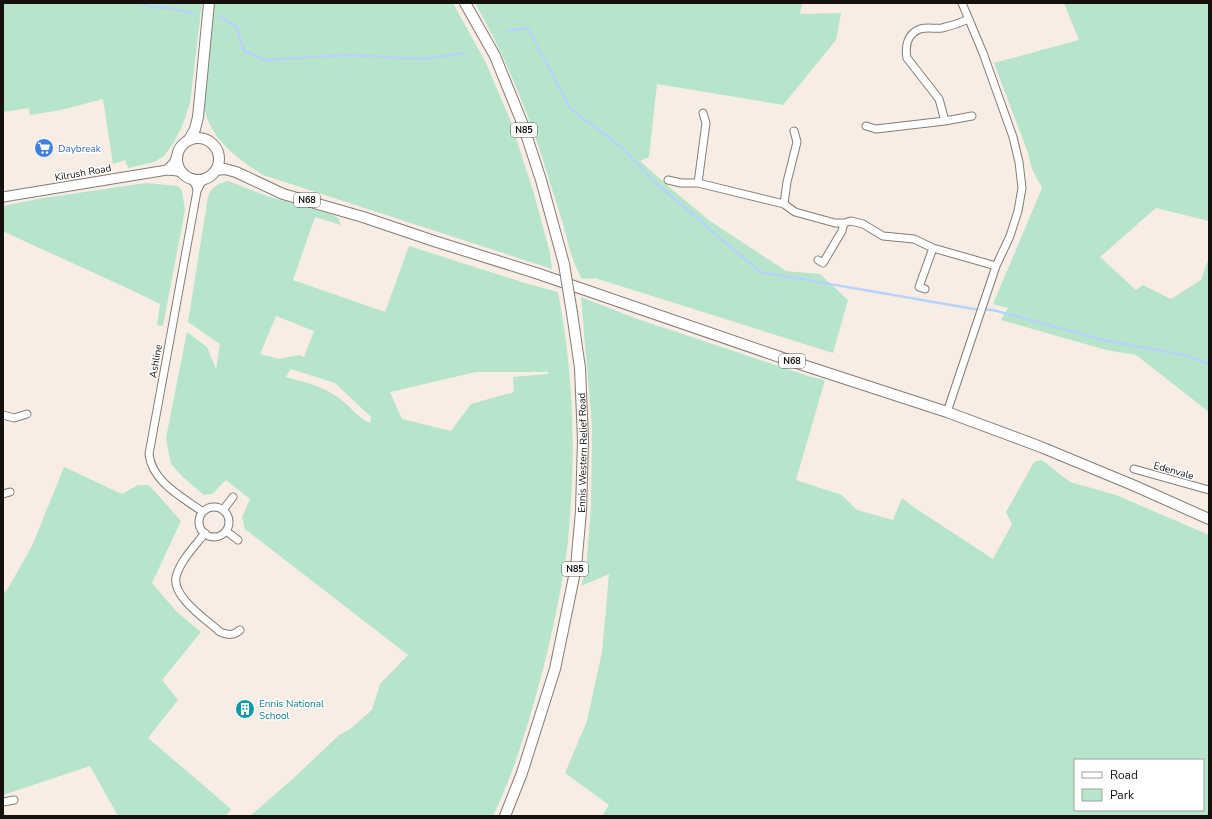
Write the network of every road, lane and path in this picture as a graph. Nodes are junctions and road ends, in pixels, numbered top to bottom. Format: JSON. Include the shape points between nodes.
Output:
{"nodes":[{"id":1,"x":209,"y":3,"type":"edge"},
{"id":2,"x":465,"y":3,"type":"edge"},
{"id":3,"x":962,"y":3,"type":"edge"},
{"id":4,"x":969,"y":19,"type":"junction"},
{"id":5,"x":703,"y":113,"type":"dead end"},
{"id":6,"x":972,"y":116,"type":"dead end"},
{"id":7,"x":198,"y":117,"type":"junction"},
{"id":8,"x":945,"y":121,"type":"junction"},
{"id":9,"x":866,"y":126,"type":"dead end"},
{"id":10,"x":794,"y":131,"type":"dead end"},
{"id":11,"x":189,"y":140,"type":"junction"},
{"id":12,"x":214,"y":147,"type":"junction"},
{"id":13,"x":177,"y":156,"type":"junction"},
{"id":14,"x":167,"y":170,"type":"junction"},
{"id":15,"x":216,"y":170,"type":"junction"},
{"id":16,"x":188,"y":177,"type":"junction"},
{"id":17,"x":247,"y":177,"type":"junction"},
{"id":18,"x":205,"y":179,"type":"junction"},
{"id":19,"x":668,"y":180,"type":"dead end"},
{"id":20,"x":698,"y":183,"type":"junction"},
{"id":21,"x":197,"y":191,"type":"junction"},
{"id":22,"x":3,"y":197,"type":"edge"},
{"id":23,"x":784,"y":204,"type":"junction"},
{"id":24,"x":844,"y":223,"type":"junction"},
{"id":25,"x":933,"y":248,"type":"junction"},
{"id":26,"x":818,"y":260,"type":"dead end"},
{"id":27,"x":996,"y":266,"type":"junction"},
{"id":28,"x":924,"y":289,"type":"dead end"},
{"id":29,"x":946,"y":412,"type":"junction"},
{"id":30,"x":27,"y":414,"type":"dead end"},
{"id":31,"x":3,"y":415,"type":"edge"},
{"id":32,"x":1134,"y":469,"type":"dead end"},
{"id":33,"x":1209,"y":490,"type":"edge"},
{"id":34,"x":233,"y":497,"type":"dead end"},
{"id":35,"x":223,"y":510,"type":"junction"},
{"id":36,"x":203,"y":512,"type":"junction"},
{"id":37,"x":1209,"y":519,"type":"edge"},
{"id":38,"x":226,"y":531,"type":"junction"},
{"id":39,"x":205,"y":533,"type":"junction"},
{"id":40,"x":238,"y":540,"type":"dead end"},
{"id":41,"x":240,"y":630,"type":"dead end"},
{"id":42,"x":14,"y":800,"type":"dead end"},
{"id":43,"x":3,"y":802,"type":"edge"},
{"id":44,"x":505,"y":816,"type":"edge"}],
"edges":[{"from":1,"to":7,"type":"main road","number":"N68"},
{"from":2,"to":44,"type":"main road","name":"Ennis Western Relief Road","number":"N85","bridge":true,"via":[[494,56],[522,125],[564,264],[580,368],[584,440],[576,567],[555,668],[522,773]]},
{"from":3,"to":4,"type":"street"},
{"from":4,"to":8,"type":"street","via":[[943,28],[920,30],[911,35],[907,43],[907,58],[939,99]]},
{"from":4,"to":27,"type":"street","via":[[1013,137],[1022,182],[1018,211]]},
{"from":5,"to":20,"type":"street","via":[[706,123]]},
{"from":6,"to":8,"type":"street"},
{"from":7,"to":11,"type":"main road","number":"N68"},
{"from":7,"to":12,"type":"main road","number":"N68","via":[[200,129]]},
{"from":8,"to":9,"type":"street","via":[[876,129]]},
{"from":10,"to":23,"type":"street","via":[[797,142]]},
{"from":11,"to":12,"type":"main road","via":[[200,138]]},
{"from":11,"to":13,"type":"main road","number":"N68","via":[[183,144]]},
{"from":12,"to":15,"type":"main road","via":[[219,160]]},
{"from":12,"to":17,"type":"main road","number":"N68","via":[[223,158]]},
{"from":13,"to":14,"type":"main road"},
{"from":13,"to":16,"type":"main road","via":[[178,166]]},
{"from":14,"to":16,"type":"main road","name":"Kilrush Road","via":[[178,171]]},
{"from":14,"to":22,"type":"main road","name":"Kilrush Road"},
{"from":15,"to":17,"type":"main road","number":"N68","via":[[225,169]]},
{"from":15,"to":18,"type":"main road"},
{"from":16,"to":18,"type":"main road"},
{"from":16,"to":21,"type":"street"},
{"from":17,"to":29,"type":"main road","number":"N68","via":[[283,194],[536,273]]},
{"from":18,"to":21,"type":"street","name":"Ashline"},
{"from":19,"to":20,"type":"street"},
{"from":20,"to":23,"type":"street"},
{"from":21,"to":36,"type":"street","name":"Ashline","via":[[149,454],[150,462],[159,479]]},
{"from":23,"to":24,"type":"street","via":[[795,212]]},
{"from":24,"to":25,"type":"street","via":[[851,221],[863,224],[883,236],[914,239]]},
{"from":24,"to":26,"type":"street","via":[[823,263]]},
{"from":25,"to":27,"type":"street"},
{"from":25,"to":28,"type":"street","via":[[919,287]]},
{"from":27,"to":29,"type":"street"},
{"from":29,"to":37,"type":"main road","number":"N68","via":[[1042,447]]},
{"from":30,"to":31,"type":"street","via":[[14,418]]},
{"from":32,"to":33,"type":"street","name":"Edenvale"},
{"from":34,"to":35,"type":"street"},
{"from":35,"to":36,"type":"street","via":[[214,507]]},
{"from":35,"to":38,"type":"street","via":[[229,520]]},
{"from":36,"to":39,"type":"street","via":[[200,523]]},
{"from":38,"to":39,"type":"street","via":[[215,536]]},
{"from":38,"to":40,"type":"street"},
{"from":39,"to":41,"type":"street","via":[[180,568],[176,584],[183,599],[220,632],[234,635]]},
{"from":42,"to":43,"type":"street"}]}
